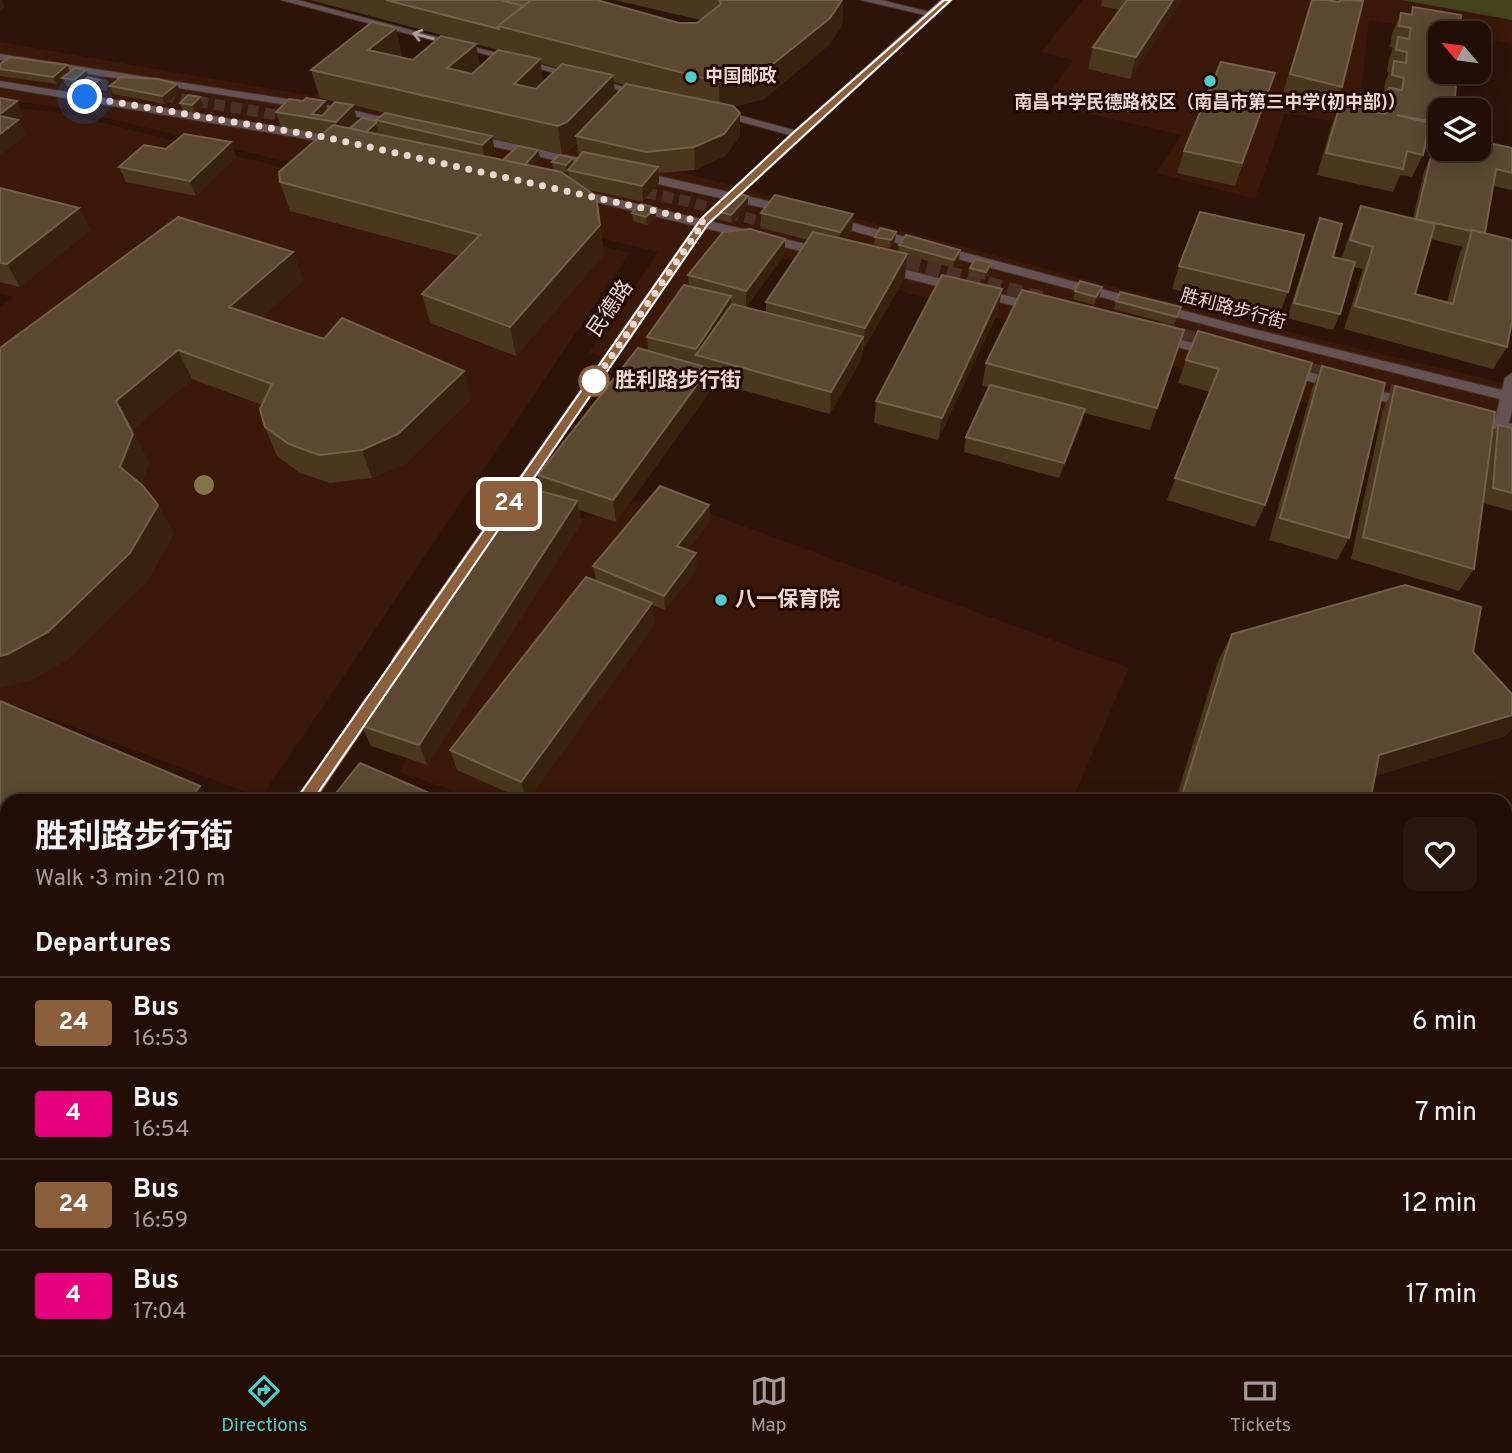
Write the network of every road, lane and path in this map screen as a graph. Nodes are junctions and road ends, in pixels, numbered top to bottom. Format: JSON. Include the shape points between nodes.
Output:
{"nodes":[{"id":1,"x":286,"y":0,"type":"edge"},
{"id":2,"x":866,"y":0,"type":"edge"},
{"id":3,"x":947,"y":0,"type":"edge"},
{"id":4,"x":933,"y":14,"type":"junction"},
{"id":5,"x":0,"y":57,"type":"edge"},
{"id":6,"x":0,"y":83,"type":"edge"},
{"id":7,"x":663,"y":98,"type":"edge"},
{"id":8,"x":703,"y":109,"type":"edge"},
{"id":9,"x":411,"y":126,"type":"edge"},
{"id":10,"x":797,"y":134,"type":"junction"},
{"id":11,"x":464,"y":137,"type":"edge"},
{"id":12,"x":351,"y":143,"type":"edge"},
{"id":13,"x":1413,"y":143,"type":"edge"},
{"id":14,"x":1428,"y":146,"type":"edge"},
{"id":15,"x":555,"y":188,"type":"edge"},
{"id":16,"x":732,"y":195,"type":"junction"},
{"id":17,"x":797,"y":212,"type":"edge"},
{"id":18,"x":823,"y":219,"type":"edge"},
{"id":19,"x":704,"y":222,"type":"junction"},
{"id":20,"x":839,"y":256,"type":"edge"},
{"id":21,"x":866,"y":263,"type":"edge"},
{"id":22,"x":1055,"y":312,"type":"edge"},
{"id":23,"x":1150,"y":336,"type":"edge"},
{"id":24,"x":1231,"y":357,"type":"edge"},
{"id":25,"x":1271,"y":367,"type":"edge"},
{"id":26,"x":1512,"y":377,"type":"edge"},
{"id":27,"x":1510,"y":397,"type":"edge"},
{"id":28,"x":1420,"y":405,"type":"edge"},
{"id":29,"x":1460,"y":416,"type":"edge"},
{"id":30,"x":1506,"y":428,"type":"edge"},
{"id":31,"x":309,"y":794,"type":"edge"}],
"edges":[{"from":7,"to":1,"type":"street","one_way":true},
{"from":2,"to":4,"type":"street"},
{"from":3,"to":4,"type":"main road","name":"民德路"},
{"from":4,"to":10,"type":"main road","name":"民德路"},
{"from":5,"to":9,"type":"street","via":[[344,111]]},
{"from":6,"to":12,"type":"street"},
{"from":8,"to":10,"type":"street"},
{"from":10,"to":16,"type":"main road","name":"民德路"},
{"from":11,"to":16,"type":"street"},
{"from":13,"to":14,"type":"street"},
{"from":15,"to":19,"type":"street"},
{"from":16,"to":17,"type":"street"},
{"from":16,"to":19,"type":"main road","name":"民德路"},
{"from":18,"to":27,"type":"street","name":"胜利路步行街"},
{"from":19,"to":20,"type":"street"},
{"from":19,"to":31,"type":"main road","name":"民德路"},
{"from":21,"to":22,"type":"street"},
{"from":23,"to":24,"type":"street"},
{"from":25,"to":28,"type":"street"},
{"from":26,"to":27,"type":"street"},
{"from":27,"to":30,"type":"street"},
{"from":29,"to":30,"type":"street"}]}
